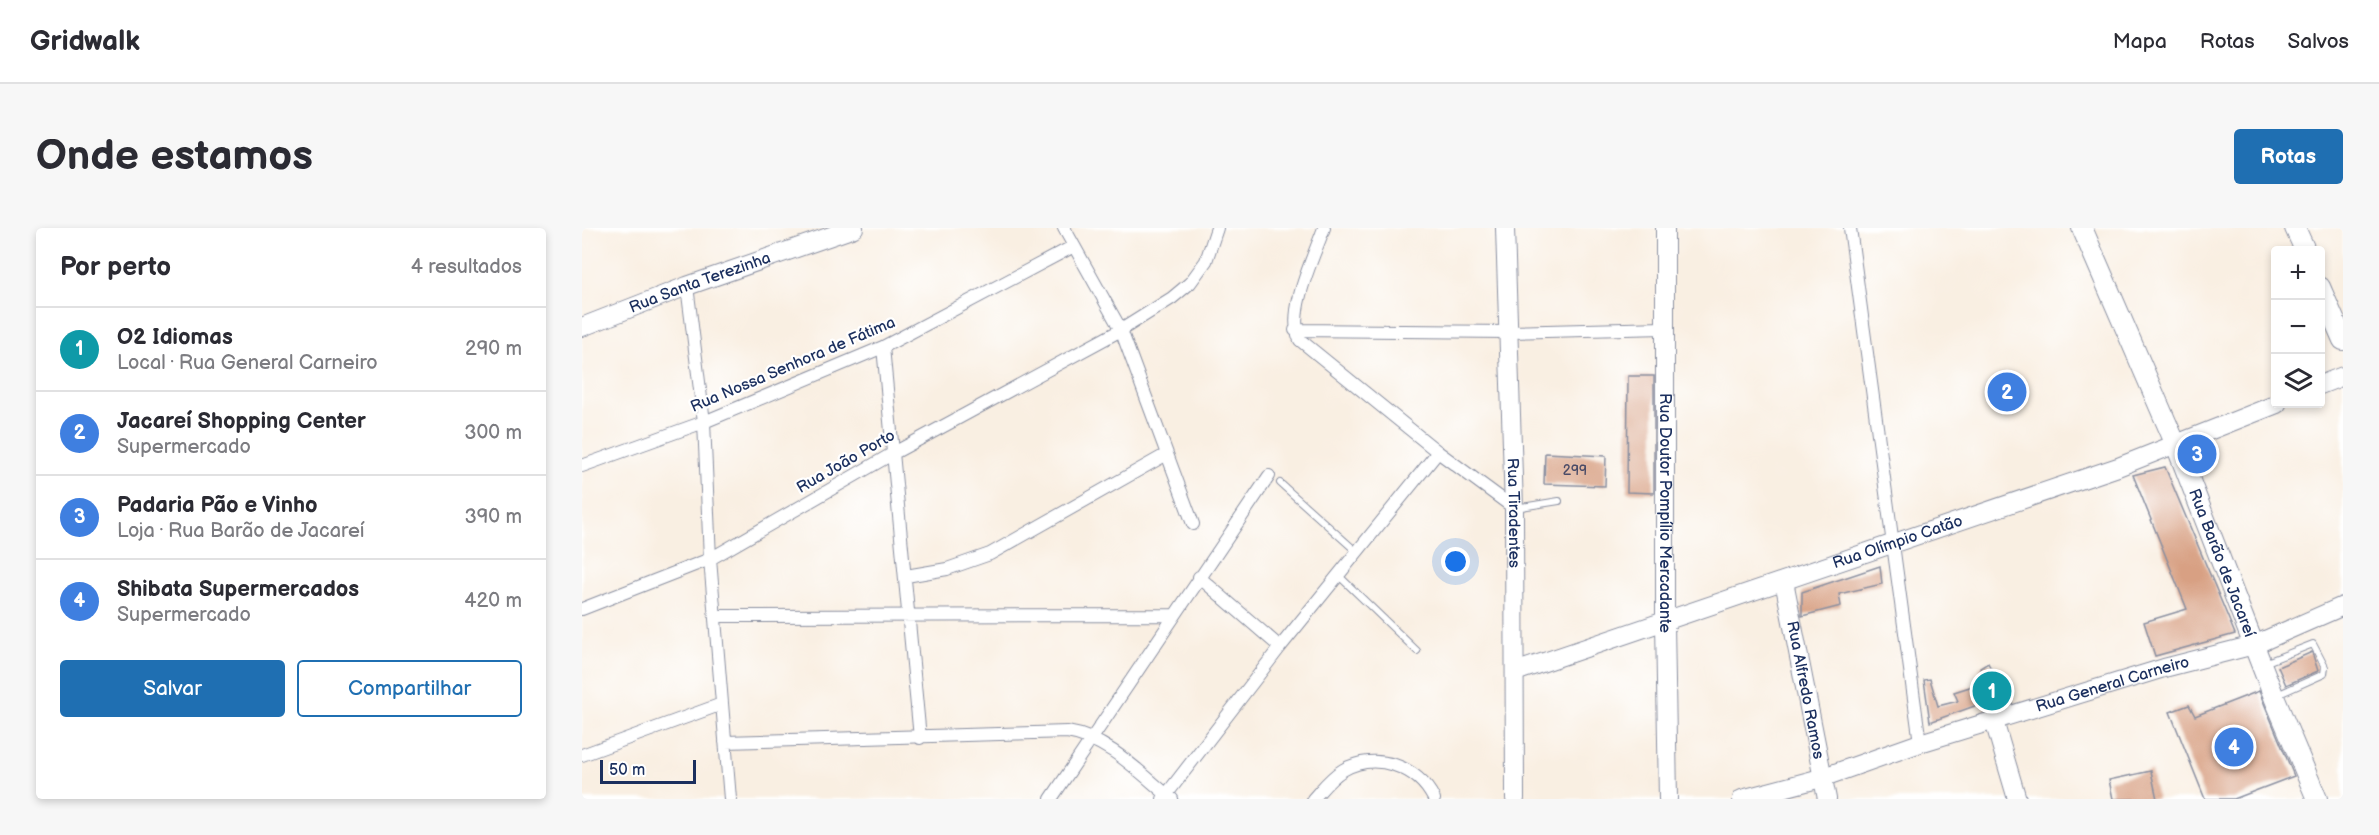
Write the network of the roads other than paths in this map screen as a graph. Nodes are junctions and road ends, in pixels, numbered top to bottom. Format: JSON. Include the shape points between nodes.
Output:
{"nodes":[{"id":1,"x":854,"y":228,"type":"edge"},
{"id":2,"x":1064,"y":228,"type":"edge"},
{"id":3,"x":1216,"y":228,"type":"edge"},
{"id":4,"x":1324,"y":228,"type":"edge"},
{"id":5,"x":1505,"y":228,"type":"edge"},
{"id":6,"x":1665,"y":228,"type":"edge"},
{"id":7,"x":1850,"y":228,"type":"edge"},
{"id":8,"x":2082,"y":228,"type":"edge"},
{"id":9,"x":2295,"y":228,"type":"edge"},
{"id":10,"x":1074,"y":246,"type":"junction"},
{"id":11,"x":2303,"y":246,"type":"edge"},
{"id":12,"x":687,"y":286,"type":"junction"},
{"id":13,"x":2325,"y":299,"type":"edge"},
{"id":14,"x":582,"y":327,"type":"edge"},
{"id":15,"x":1664,"y":328,"type":"junction"},
{"id":16,"x":1121,"y":330,"type":"junction"},
{"id":17,"x":1295,"y":330,"type":"junction"},
{"id":18,"x":1509,"y":332,"type":"junction"},
{"id":19,"x":2343,"y":340,"type":"edge"},
{"id":20,"x":883,"y":347,"type":"junction"},
{"id":21,"x":2343,"y":376,"type":"edge"},
{"id":22,"x":2325,"y":383,"type":"edge"},
{"id":23,"x":2271,"y":406,"type":"edge"},
{"id":24,"x":704,"y":422,"type":"junction"},
{"id":25,"x":2176,"y":445,"type":"junction"},
{"id":26,"x":1438,"y":452,"type":"junction"},
{"id":27,"x":892,"y":454,"type":"junction"},
{"id":28,"x":1167,"y":454,"type":"junction"},
{"id":29,"x":582,"y":466,"type":"edge"},
{"id":30,"x":1274,"y":479,"type":"joint"},
{"id":31,"x":1559,"y":501,"type":"dead end"},
{"id":32,"x":1514,"y":508,"type":"junction"},
{"id":33,"x":1193,"y":524,"type":"dead end"},
{"id":34,"x":1892,"y":545,"type":"junction"},
{"id":35,"x":1357,"y":552,"type":"junction"},
{"id":36,"x":710,"y":560,"type":"junction"},
{"id":37,"x":1338,"y":574,"type":"junction"},
{"id":38,"x":906,"y":576,"type":"junction"},
{"id":39,"x":1199,"y":578,"type":"junction"},
{"id":40,"x":1784,"y":581,"type":"junction"},
{"id":41,"x":2343,"y":606,"type":"edge"},
{"id":42,"x":582,"y":609,"type":"edge"},
{"id":43,"x":910,"y":615,"type":"junction"},
{"id":44,"x":1173,"y":615,"type":"junction"},
{"id":45,"x":715,"y":616,"type":"junction"},
{"id":46,"x":1665,"y":623,"type":"junction"},
{"id":47,"x":2254,"y":645,"type":"junction"},
{"id":48,"x":1280,"y":647,"type":"junction"},
{"id":49,"x":1417,"y":651,"type":"dead end"},
{"id":50,"x":2261,"y":664,"type":"junction"},
{"id":51,"x":1515,"y":672,"type":"junction"},
{"id":52,"x":2274,"y":697,"type":"junction"},
{"id":53,"x":722,"y":704,"type":"junction"},
{"id":54,"x":1994,"y":721,"type":"junction"},
{"id":55,"x":920,"y":738,"type":"junction"},
{"id":56,"x":1092,"y":739,"type":"junction"},
{"id":57,"x":725,"y":742,"type":"junction"},
{"id":58,"x":1920,"y":743,"type":"junction"},
{"id":59,"x":582,"y":755,"type":"edge"},
{"id":60,"x":1821,"y":777,"type":"junction"},
{"id":61,"x":1167,"y":797,"type":"edge"},
{"id":62,"x":730,"y":799,"type":"edge"},
{"id":63,"x":1052,"y":799,"type":"edge"},
{"id":64,"x":1313,"y":799,"type":"edge"},
{"id":65,"x":1434,"y":799,"type":"edge"},
{"id":66,"x":1515,"y":799,"type":"edge"},
{"id":67,"x":1668,"y":799,"type":"edge"},
{"id":68,"x":1742,"y":799,"type":"edge"},
{"id":69,"x":1827,"y":799,"type":"edge"},
{"id":70,"x":2017,"y":799,"type":"edge"},
{"id":71,"x":2317,"y":799,"type":"edge"}],
"edges":[{"from":1,"to":12,"type":"main road","name":"Rua Santa Terezinha"},
{"from":2,"to":10,"type":"street"},
{"from":3,"to":16,"type":"street","name":"Rua João Porto","via":[[1206,261],[1190,283]]},
{"from":4,"to":17,"type":"street","via":[[1296,312]]},
{"from":5,"to":18,"type":"main road","name":"Rua Tiradentes"},
{"from":6,"to":15,"type":"main road","name":"Rua Doutor Pompílio Mercadante"},
{"from":7,"to":34,"type":"street"},
{"from":8,"to":25,"type":"main road","name":"Rua Barão de Jacareí"},
{"from":9,"to":11,"type":"main road"},
{"from":10,"to":16,"type":"street"},
{"from":10,"to":20,"type":"street","name":"Rua Nossa Senhora de Fátima"},
{"from":12,"to":14,"type":"main road","name":"Rua Santa Terezinha"},
{"from":12,"to":24,"type":"street"},
{"from":13,"to":19,"type":"main road"},
{"from":15,"to":18,"type":"street"},
{"from":15,"to":46,"type":"main road","name":"Rua Doutor Pompílio Mercadante"},
{"from":16,"to":27,"type":"street","name":"Rua João Porto"},
{"from":16,"to":28,"type":"street"},
{"from":17,"to":18,"type":"street"},
{"from":17,"to":26,"type":"street","via":[[1307,348]]},
{"from":18,"to":32,"type":"main road","name":"Rua Tiradentes"},
{"from":20,"to":24,"type":"street","name":"Rua Nossa Senhora de Fátima"},
{"from":20,"to":27,"type":"street"},
{"from":21,"to":22,"type":"main road"},
{"from":23,"to":25,"type":"main road","name":"Rua Olímpio Catão"},
{"from":24,"to":29,"type":"street","name":"Rua Nossa Senhora de Fátima"},
{"from":24,"to":36,"type":"street"},
{"from":25,"to":34,"type":"main road","name":"Rua Olímpio Catão"},
{"from":25,"to":47,"type":"main road","name":"Rua Barão de Jacareí"},
{"from":26,"to":32,"type":"street"},
{"from":26,"to":35,"type":"street"},
{"from":27,"to":36,"type":"street","name":"Rua João Porto"},
{"from":27,"to":38,"type":"street"},
{"from":28,"to":33,"type":"street"},
{"from":28,"to":38,"type":"street","via":[[990,554],[947,569]]},
{"from":30,"to":35,"type":"lane"},
{"from":30,"to":39,"type":"street"},
{"from":31,"to":32,"type":"lane"},
{"from":32,"to":51,"type":"main road","name":"Rua Tiradentes"},
{"from":34,"to":40,"type":"main road","name":"Rua Olímpio Catão"},
{"from":34,"to":58,"type":"street"},
{"from":35,"to":37,"type":"street"},
{"from":36,"to":42,"type":"street","name":"Rua João Porto"},
{"from":36,"to":45,"type":"street"},
{"from":37,"to":48,"type":"street"},
{"from":37,"to":49,"type":"lane"},
{"from":38,"to":43,"type":"street"},
{"from":39,"to":44,"type":"street"},
{"from":39,"to":48,"type":"street"},
{"from":40,"to":46,"type":"main road","name":"Rua Olímpio Catão"},
{"from":40,"to":60,"type":"main road","name":"Rua Alfredo Ramos"},
{"from":41,"to":47,"type":"main road","name":"Rua General Carneiro"},
{"from":43,"to":44,"type":"street"},
{"from":43,"to":45,"type":"street"},
{"from":43,"to":55,"type":"street"},
{"from":44,"to":56,"type":"street"},
{"from":45,"to":53,"type":"street"},
{"from":46,"to":51,"type":"main road","name":"Rua Olímpio Catão"},
{"from":46,"to":67,"type":"main road","name":"Rua Doutor Pompílio Mercadante"},
{"from":47,"to":50,"type":"main road","name":"Rua Barão de Jacareí"},
{"from":47,"to":54,"type":"main road","name":"Rua General Carneiro","via":[[2164,668]]},
{"from":48,"to":61,"type":"street"},
{"from":50,"to":52,"type":"main road","name":"Rua Barão de Jacareí"},
{"from":50,"to":52,"type":"lane","via":[[2313,644],[2323,660],[2324,674]]},
{"from":51,"to":66,"type":"main road","name":"Rua Tiradentes"},
{"from":52,"to":71,"type":"main road","name":"Rua Barão de Jacareí"},
{"from":53,"to":57,"type":"street"},
{"from":53,"to":59,"type":"street"},
{"from":54,"to":58,"type":"main road","name":"Rua General Carneiro"},
{"from":54,"to":70,"type":"main road"},
{"from":55,"to":56,"type":"street","via":[[1067,732]]},
{"from":55,"to":57,"type":"street"},
{"from":56,"to":61,"type":"street","via":[[1108,747]]},
{"from":56,"to":63,"type":"street"},
{"from":57,"to":62,"type":"street"},
{"from":58,"to":60,"type":"main road","name":"Rua General Carneiro"},
{"from":60,"to":68,"type":"main road","name":"Rua General Carneiro"},
{"from":60,"to":69,"type":"main road","name":"Rua Alfredo Ramos"},
{"from":64,"to":65,"type":"street","via":[[1344,769],[1375,761],[1417,776]]}]}
